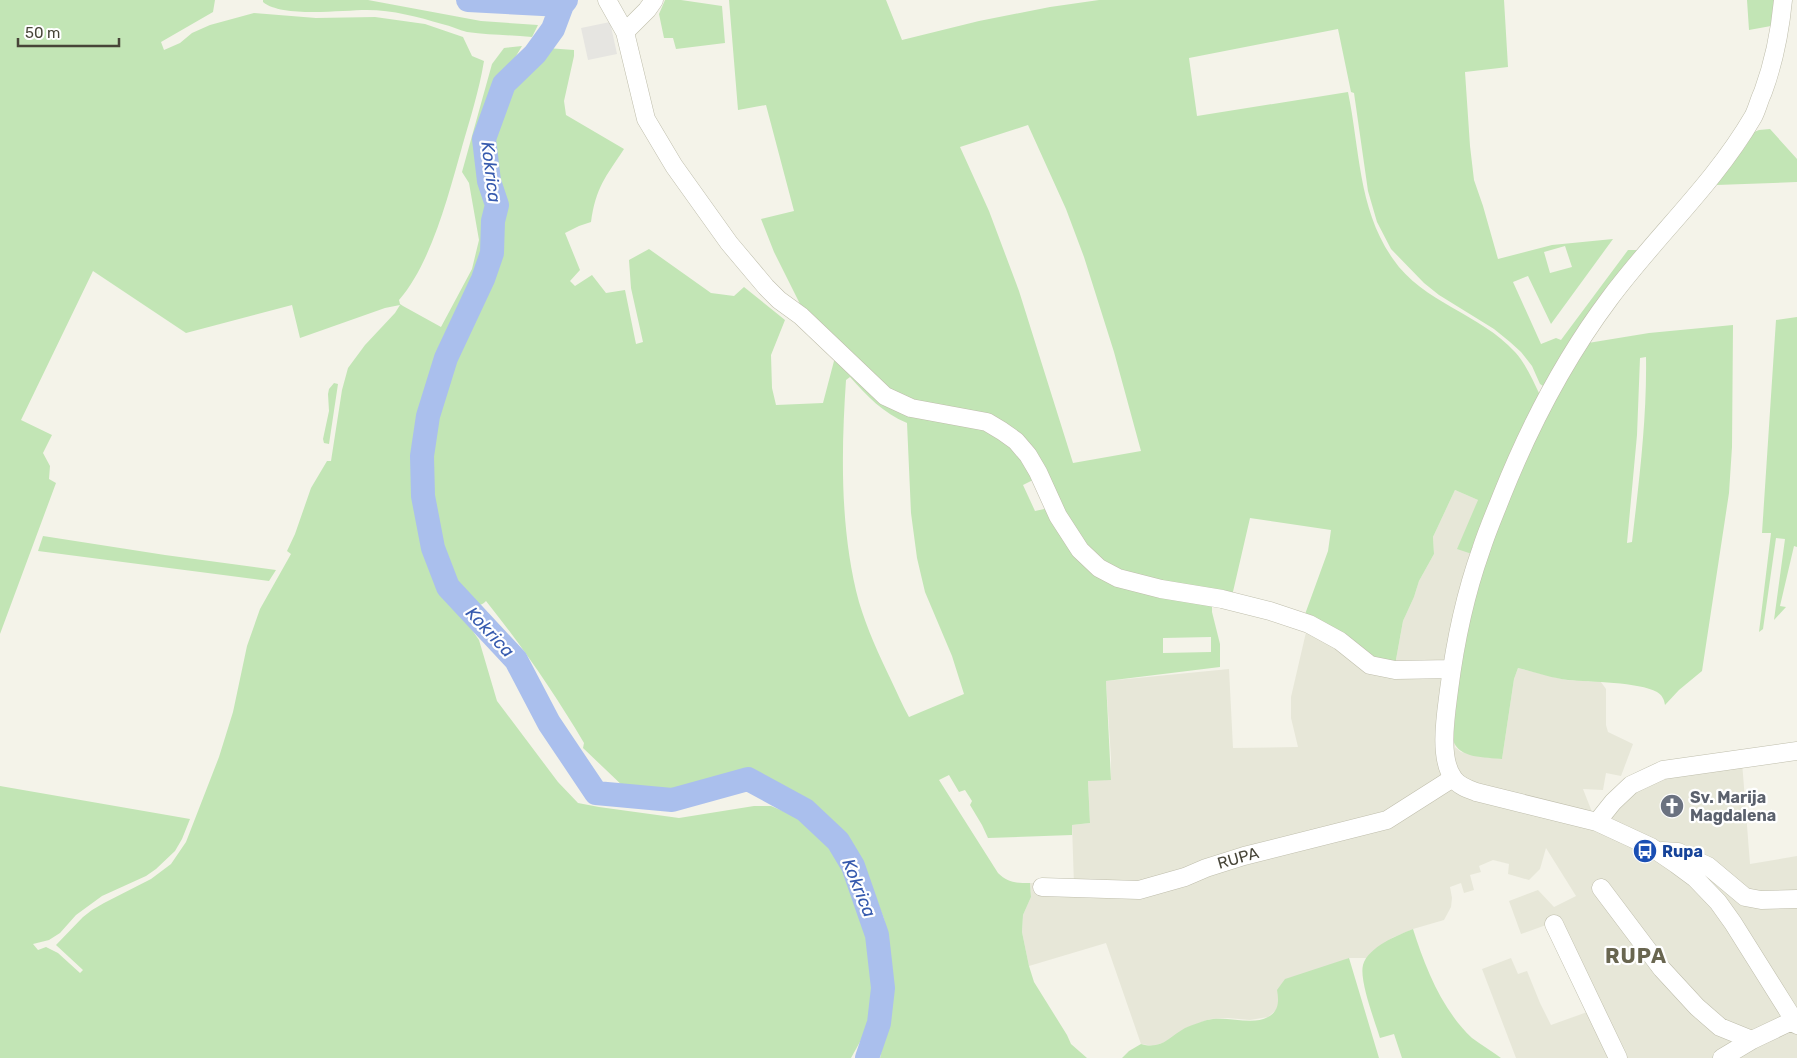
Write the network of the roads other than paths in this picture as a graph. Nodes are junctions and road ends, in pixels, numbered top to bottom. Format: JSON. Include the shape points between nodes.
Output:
{"nodes":[{"id":1,"x":654,"y":0,"type":"edge"},
{"id":2,"x":1783,"y":0,"type":"edge"},
{"id":3,"x":608,"y":2,"type":"edge"},
{"id":4,"x":625,"y":32,"type":"junction"},
{"id":5,"x":1452,"y":669,"type":"junction"},
{"id":6,"x":1797,"y":751,"type":"edge"},
{"id":7,"x":1453,"y":778,"type":"junction"},
{"id":8,"x":1597,"y":822,"type":"junction"},
{"id":9,"x":1659,"y":851,"type":"junction"},
{"id":10,"x":1042,"y":887,"type":"dead end"},
{"id":11,"x":1601,"y":888,"type":"dead end"},
{"id":12,"x":1797,"y":899,"type":"edge"},
{"id":13,"x":1554,"y":924,"type":"dead end"},
{"id":14,"x":1794,"y":1016,"type":"edge"},
{"id":15,"x":1752,"y":1040,"type":"junction"},
{"id":16,"x":1618,"y":1058,"type":"edge"},
{"id":17,"x":1722,"y":1058,"type":"edge"}],
"edges":[{"from":1,"to":4,"type":"street"},
{"from":2,"to":5,"type":"street","via":[[1778,43],[1754,115],[1708,182],[1610,298],[1545,399],[1518,456],[1481,550],[1460,624]]},
{"from":3,"to":4,"type":"street"},
{"from":4,"to":5,"type":"street","via":[[646,119],[674,166],[729,242],[779,300],[801,316],[885,396],[911,408],[987,422],[1016,441],[1038,472],[1058,516],[1080,550],[1099,568],[1118,578],[1222,599],[1309,624],[1340,641],[1370,665],[1395,670]]},
{"from":5,"to":7,"type":"street","via":[[1444,741],[1446,761]]},
{"from":6,"to":8,"type":"street","via":[[1663,770],[1630,785]]},
{"from":7,"to":8,"type":"street","via":[[1476,792]]},
{"from":7,"to":10,"type":"street","name":"RUPA","via":[[1388,820],[1244,856],[1139,890]]},
{"from":8,"to":9,"type":"street"},
{"from":9,"to":12,"type":"street","via":[[1678,852],[1708,866],[1745,897]]},
{"from":9,"to":14,"type":"street","via":[[1695,878],[1718,902]]},
{"from":11,"to":15,"type":"street","via":[[1662,969],[1697,1007],[1720,1027]]},
{"from":13,"to":16,"type":"street"},
{"from":14,"to":15,"type":"street"},
{"from":15,"to":17,"type":"street"}]}
